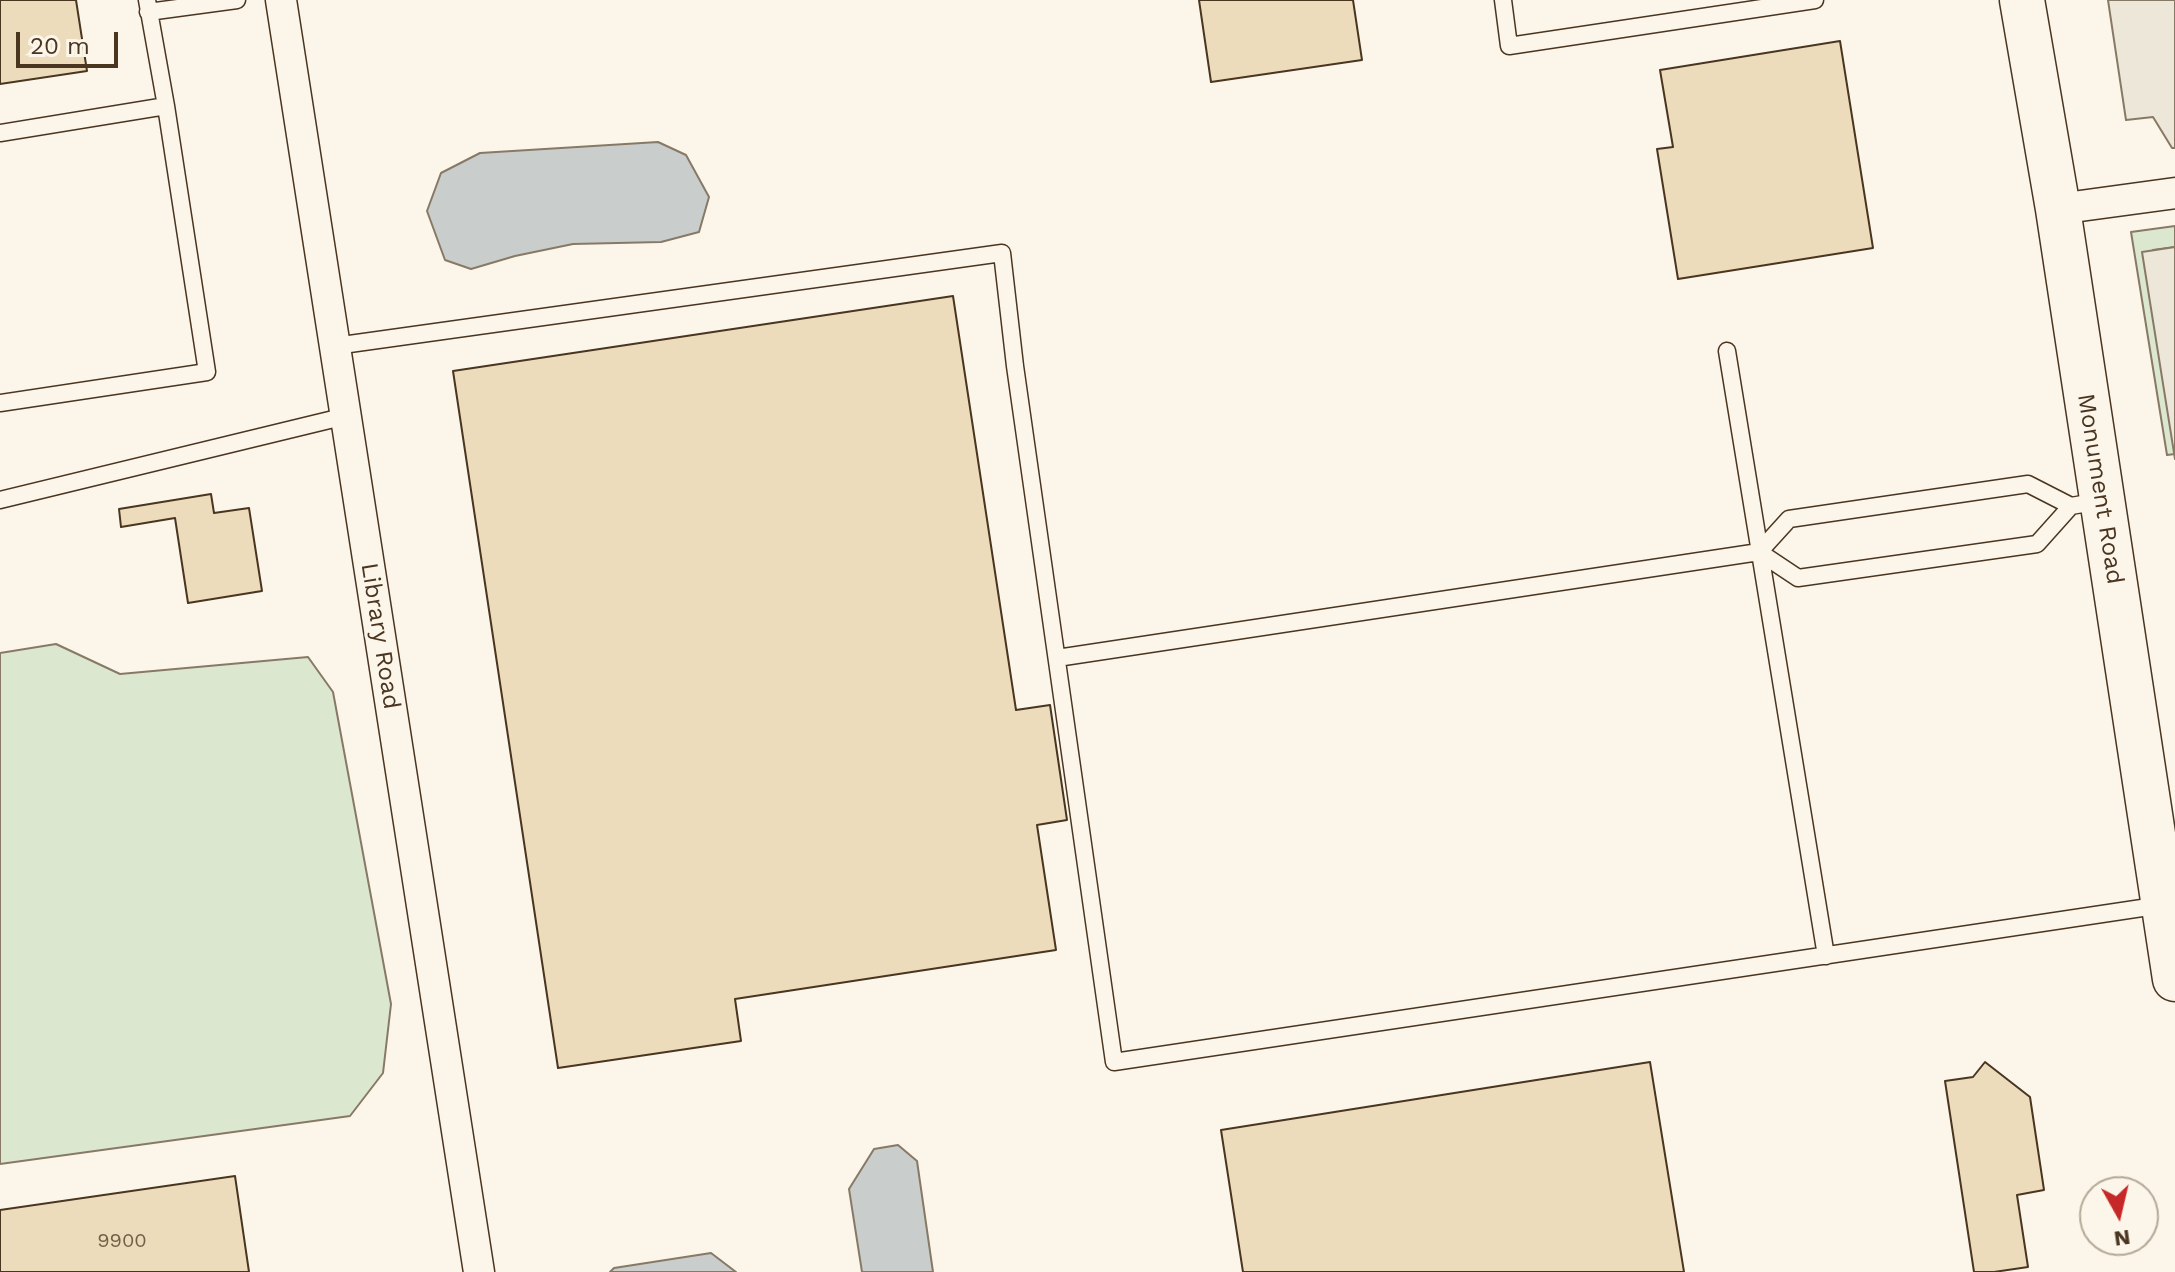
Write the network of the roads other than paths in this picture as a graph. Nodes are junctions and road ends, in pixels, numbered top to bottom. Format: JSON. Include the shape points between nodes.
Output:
{"nodes":[{"id":1,"x":237,"y":0,"type":"edge"},
{"id":2,"x":281,"y":0,"type":"edge"},
{"id":3,"x":1503,"y":0,"type":"edge"},
{"id":4,"x":1815,"y":0,"type":"edge"},
{"id":5,"x":2022,"y":0,"type":"edge"},
{"id":6,"x":148,"y":6,"type":"edge"},
{"id":7,"x":166,"y":106,"type":"junction"},
{"id":8,"x":0,"y":133,"type":"edge"},
{"id":9,"x":2175,"y":193,"type":"edge"},
{"id":10,"x":2058,"y":209,"type":"junction"},
{"id":11,"x":335,"y":346,"type":"junction"},
{"id":12,"x":1727,"y":351,"type":"dead end"},
{"id":13,"x":0,"y":403,"type":"edge"},
{"id":14,"x":346,"y":416,"type":"junction"},
{"id":15,"x":0,"y":500,"type":"edge"},
{"id":16,"x":2087,"y":503,"type":"junction"},
{"id":17,"x":1759,"y":552,"type":"junction"},
{"id":18,"x":1057,"y":658,"type":"junction"},
{"id":19,"x":2164,"y":905,"type":"junction"},
{"id":20,"x":1826,"y":956,"type":"junction"},
{"id":21,"x":2175,"y":979,"type":"edge"},
{"id":22,"x":479,"y":1272,"type":"edge"}],
"edges":[{"from":1,"to":6,"type":"lane"},
{"from":2,"to":11,"type":"street","name":"Library Road"},
{"from":3,"to":4,"type":"lane","via":[[1509,46]]},
{"from":5,"to":10,"type":"main road","name":"Monument Road"},
{"from":6,"to":7,"type":"lane"},
{"from":7,"to":8,"type":"lane"},
{"from":7,"to":13,"type":"lane","via":[[207,372]]},
{"from":9,"to":10,"type":"street"},
{"from":10,"to":16,"type":"main road","name":"Monument Road"},
{"from":11,"to":14,"type":"street","name":"Library Road"},
{"from":11,"to":18,"type":"lane","via":[[1002,253]]},
{"from":12,"to":17,"type":"lane"},
{"from":14,"to":15,"type":"lane"},
{"from":14,"to":22,"type":"street","name":"Library Road"},
{"from":16,"to":17,"type":"lane","via":[[2028,484],[1789,519]]},
{"from":16,"to":17,"type":"lane","via":[[2037,544],[1798,578]]},
{"from":16,"to":19,"type":"main road","name":"Monument Road"},
{"from":17,"to":18,"type":"lane"},
{"from":17,"to":20,"type":"lane"},
{"from":18,"to":20,"type":"lane","via":[[1114,1062]]},
{"from":19,"to":20,"type":"lane"},
{"from":19,"to":21,"type":"main road","name":"Monument Road"}]}
